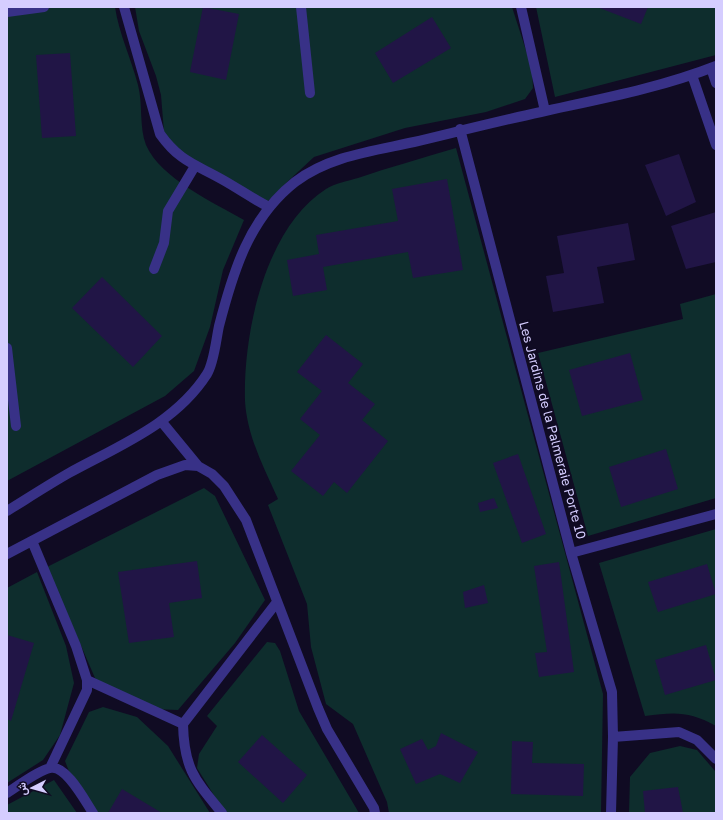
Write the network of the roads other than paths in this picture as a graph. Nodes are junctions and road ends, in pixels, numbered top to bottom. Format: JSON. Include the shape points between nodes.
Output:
{"nodes":[{"id":1,"x":44,"y":7,"type":"edge"},
{"id":2,"x":124,"y":7,"type":"edge"},
{"id":3,"x":301,"y":7,"type":"edge"},
{"id":4,"x":521,"y":7,"type":"edge"},
{"id":5,"x":7,"y":12,"type":"edge"},
{"id":6,"x":714,"y":67,"type":"edge"},
{"id":7,"x":692,"y":75,"type":"junction"},
{"id":8,"x":716,"y":83,"type":"edge"},
{"id":9,"x":310,"y":93,"type":"dead end"},
{"id":10,"x":545,"y":111,"type":"junction"},
{"id":11,"x":460,"y":129,"type":"junction"},
{"id":12,"x":716,"y":146,"type":"edge"},
{"id":13,"x":195,"y":166,"type":"junction"},
{"id":14,"x":268,"y":207,"type":"junction"},
{"id":15,"x":154,"y":269,"type":"dead end"},
{"id":16,"x":7,"y":348,"type":"edge"},
{"id":17,"x":161,"y":422,"type":"junction"},
{"id":18,"x":16,"y":426,"type":"dead end"},
{"id":19,"x":198,"y":466,"type":"junction"},
{"id":20,"x":7,"y":510,"type":"edge"},
{"id":21,"x":716,"y":514,"type":"edge"},
{"id":22,"x":32,"y":541,"type":"junction"},
{"id":23,"x":571,"y":553,"type":"junction"},
{"id":24,"x":7,"y":554,"type":"edge"},
{"id":25,"x":277,"y":602,"type":"junction"},
{"id":26,"x":87,"y":680,"type":"junction"},
{"id":27,"x":183,"y":724,"type":"junction"},
{"id":28,"x":613,"y":737,"type":"junction"},
{"id":29,"x":716,"y":759,"type":"edge"},
{"id":30,"x":50,"y":768,"type":"junction"},
{"id":31,"x":7,"y":793,"type":"edge"},
{"id":32,"x":93,"y":813,"type":"edge"},
{"id":33,"x":222,"y":813,"type":"edge"},
{"id":34,"x":375,"y":813,"type":"edge"},
{"id":35,"x":611,"y":813,"type":"edge"}],
"edges":[{"from":1,"to":5,"type":"street"},
{"from":2,"to":13,"type":"street","via":[[160,134],[171,149]]},
{"from":3,"to":9,"type":"street"},
{"from":4,"to":10,"type":"street"},
{"from":6,"to":7,"type":"street"},
{"from":6,"to":8,"type":"street"},
{"from":7,"to":10,"type":"street","via":[[587,103]]},
{"from":7,"to":12,"type":"street"},
{"from":10,"to":11,"type":"street"},
{"from":11,"to":14,"type":"street","via":[[352,155],[318,167],[294,182]]},
{"from":11,"to":23,"type":"street","name":"Les Jardins de la Palmeraie Porte 10"},
{"from":13,"to":14,"type":"street"},
{"from":13,"to":15,"type":"street","via":[[168,211],[164,243]]},
{"from":14,"to":17,"type":"street","via":[[250,233],[234,270],[208,372],[193,393]]},
{"from":16,"to":18,"type":"street"},
{"from":17,"to":19,"type":"street"},
{"from":17,"to":20,"type":"street"},
{"from":19,"to":22,"type":"street","via":[[185,465],[157,475]]},
{"from":19,"to":25,"type":"street","via":[[212,474],[224,486],[246,520],[266,567]]},
{"from":21,"to":23,"type":"street"},
{"from":22,"to":24,"type":"street"},
{"from":22,"to":26,"type":"street","via":[[76,646]]},
{"from":23,"to":28,"type":"street","name":"Les Jardins de la Palmeraie Porte 10","via":[[612,692]]},
{"from":25,"to":27,"type":"street"},
{"from":25,"to":34,"type":"street","via":[[327,729]]},
{"from":26,"to":27,"type":"street"},
{"from":26,"to":30,"type":"street","via":[[87,690]]},
{"from":27,"to":33,"type":"street","via":[[183,746],[192,774]]},
{"from":28,"to":29,"type":"street","via":[[679,732],[697,740]]},
{"from":28,"to":35,"type":"street","name":"Les Jardins de la Palmeraie Porte 10"},
{"from":30,"to":31,"type":"street"},
{"from":30,"to":32,"type":"street","via":[[57,768],[69,777]]}]}
